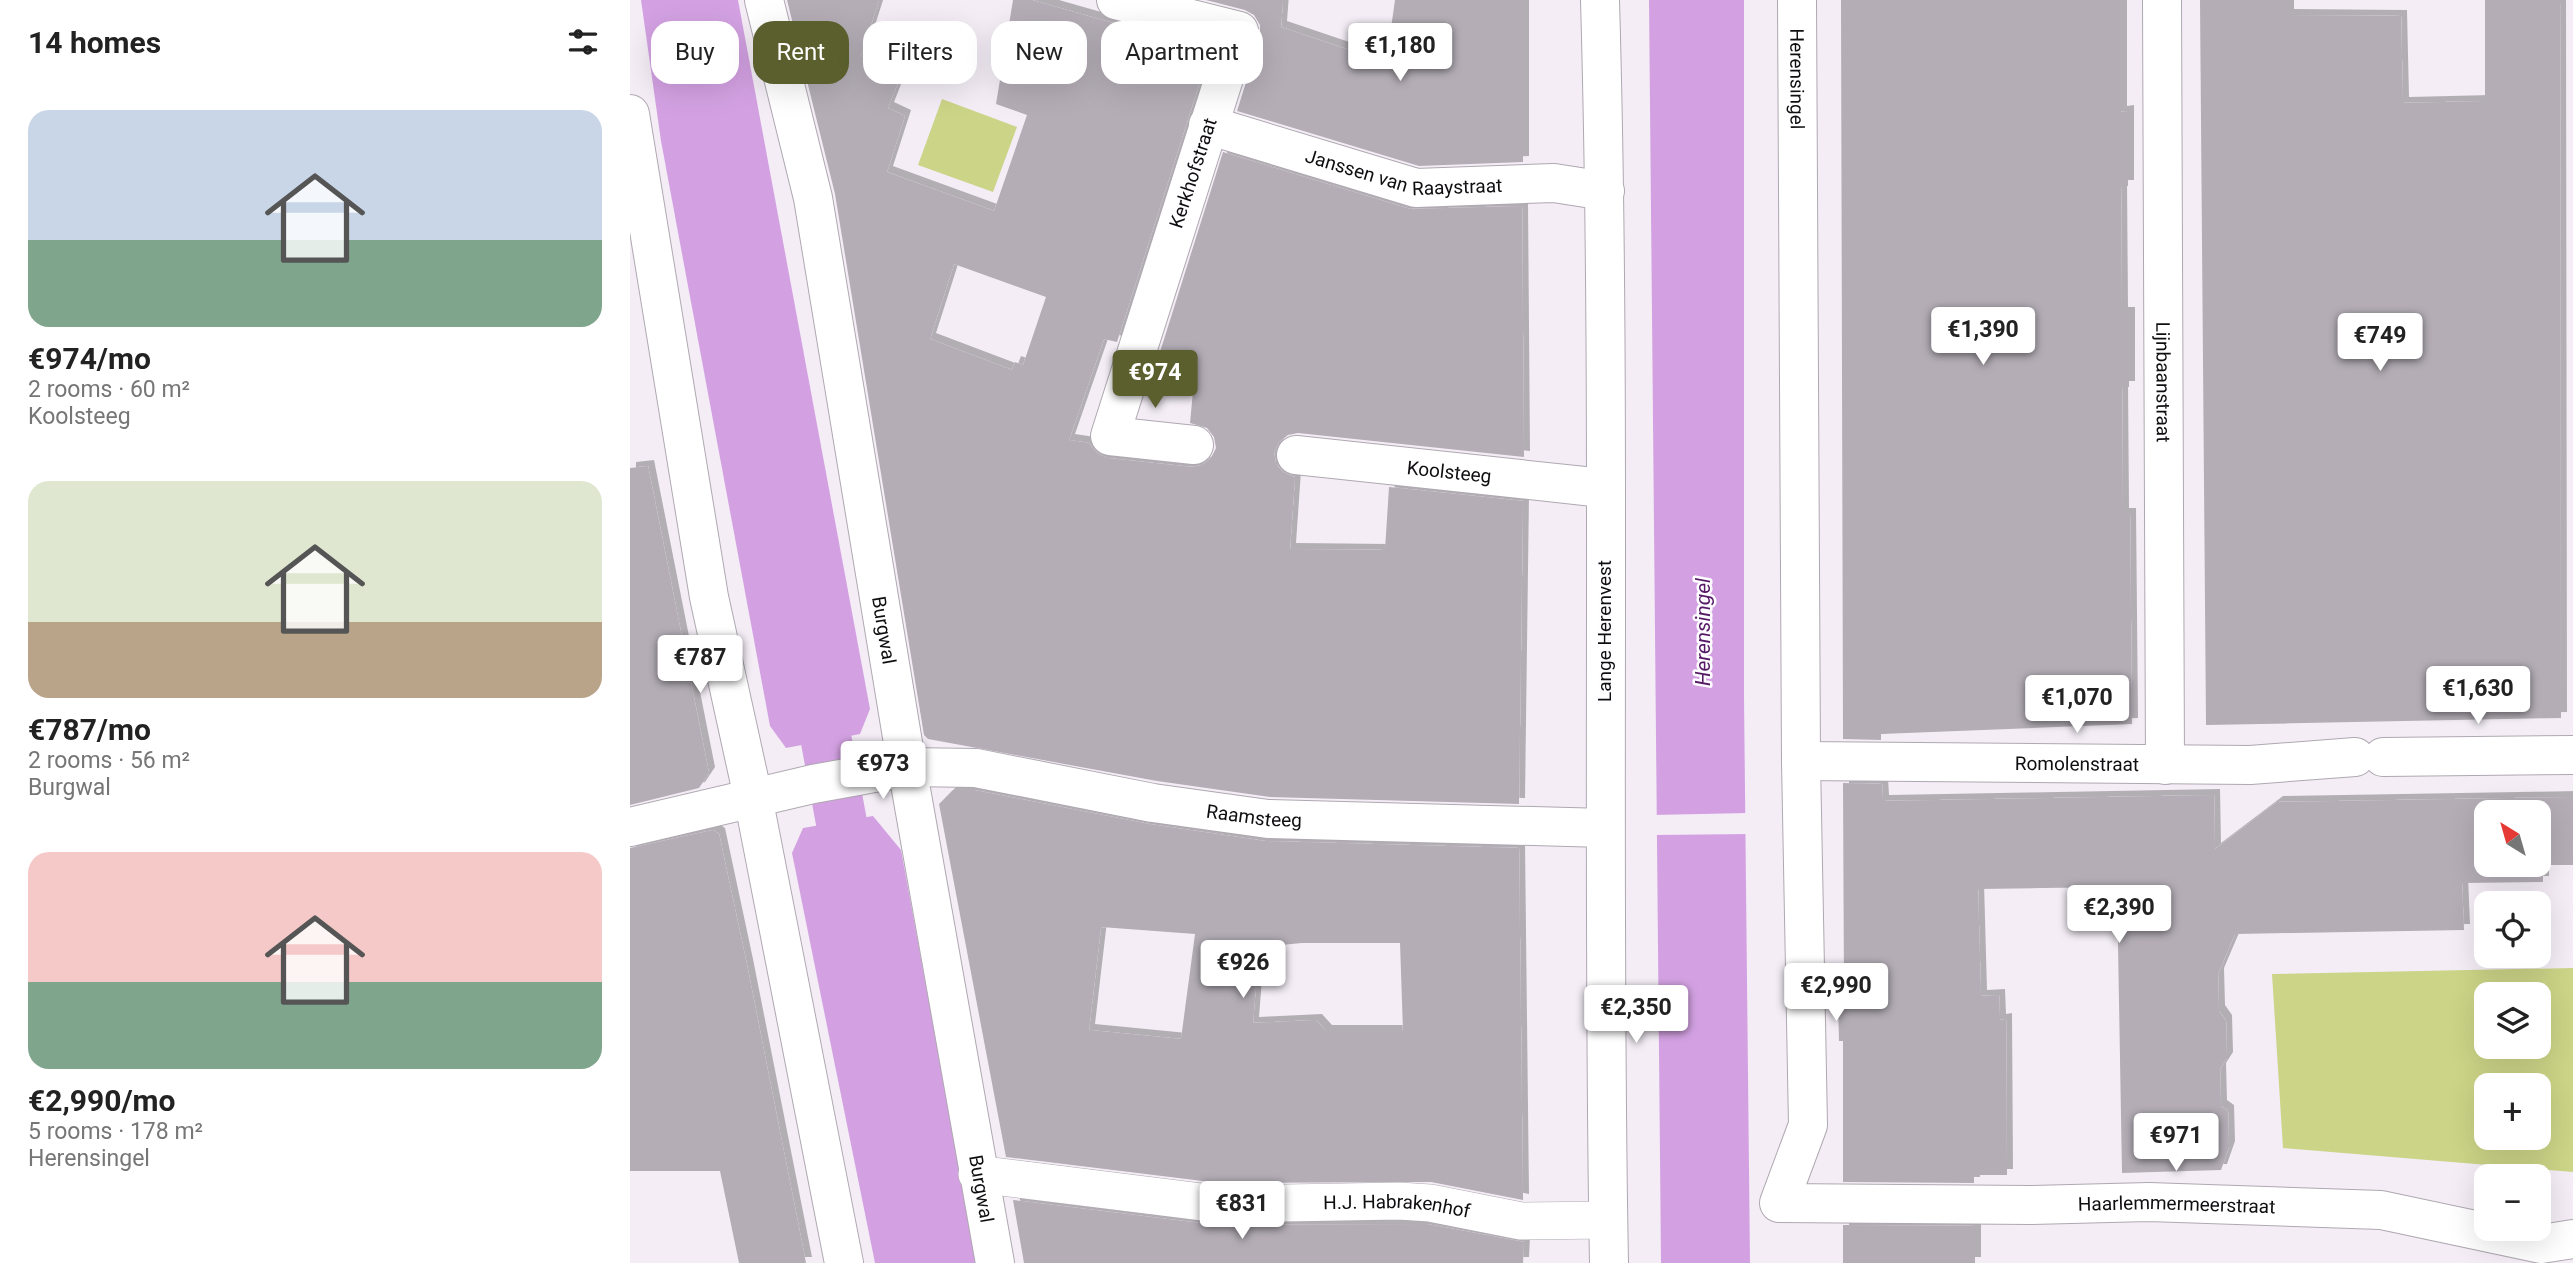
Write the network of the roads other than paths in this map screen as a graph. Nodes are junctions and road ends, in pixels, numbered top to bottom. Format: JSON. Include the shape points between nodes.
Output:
{"nodes":[{"id":1,"x":764,"y":0,"type":"edge"},
{"id":2,"x":1116,"y":0,"type":"edge"},
{"id":3,"x":1600,"y":0,"type":"edge"},
{"id":4,"x":1797,"y":0,"type":"edge"},
{"id":5,"x":2162,"y":0,"type":"edge"},
{"id":6,"x":630,"y":114,"type":"edge"},
{"id":7,"x":1208,"y":125,"type":"junction"},
{"id":8,"x":636,"y":185,"type":"edge"},
{"id":9,"x":1605,"y":191,"type":"junction"},
{"id":10,"x":1194,"y":444,"type":"dead end"},
{"id":11,"x":1296,"y":455,"type":"dead end"},
{"id":12,"x":1604,"y":488,"type":"junction"},
{"id":13,"x":2573,"y":755,"type":"edge"},
{"id":14,"x":1801,"y":761,"type":"junction"},
{"id":15,"x":2165,"y":765,"type":"junction"},
{"id":16,"x":907,"y":766,"type":"junction"},
{"id":17,"x":753,"y":797,"type":"junction"},
{"id":18,"x":630,"y":827,"type":"edge"},
{"id":19,"x":1605,"y":828,"type":"junction"},
{"id":20,"x":977,"y":1174,"type":"junction"},
{"id":21,"x":1779,"y":1203,"type":"joint"},
{"id":22,"x":1608,"y":1220,"type":"junction"},
{"id":23,"x":2573,"y":1239,"type":"edge"},
{"id":24,"x":844,"y":1263,"type":"edge"},
{"id":25,"x":995,"y":1263,"type":"edge"},
{"id":26,"x":1609,"y":1263,"type":"edge"}],
"edges":[{"from":1,"to":16,"type":"street","name":"Burgwal","via":[[813,198]]},
{"from":2,"to":7,"type":"street","name":"Kerkhofstraat","via":[[1240,32]]},
{"from":3,"to":9,"type":"street","name":"Lange Herenvest"},
{"from":4,"to":14,"type":"street","name":"Herensingel"},
{"from":5,"to":15,"type":"street","name":"Lijnbaanstraat"},
{"from":6,"to":8,"type":"street"},
{"from":7,"to":9,"type":"street","name":"Janssen van Raaystraat","via":[[1416,188],[1554,183]]},
{"from":7,"to":10,"type":"street","name":"Kerkhofstraat","via":[[1110,436]]},
{"from":8,"to":17,"type":"street","via":[[709,597]]},
{"from":9,"to":12,"type":"street","name":"Lange Herenvest"},
{"from":11,"to":12,"type":"street","name":"Koolsteeg"},
{"from":12,"to":19,"type":"street","name":"Lange Herenvest"},
{"from":13,"to":15,"type":"street","name":"Romolenstraat"},
{"from":14,"to":15,"type":"street","name":"Romolenstraat"},
{"from":14,"to":21,"type":"street","name":"Herensingel","via":[[1808,1125]]},
{"from":16,"to":17,"type":"street","name":"Raamsteeg"},
{"from":16,"to":19,"type":"street","name":"Raamsteeg","via":[[976,768],[1153,803],[1268,819]]},
{"from":16,"to":20,"type":"street","name":"Burgwal"},
{"from":17,"to":18,"type":"street","name":"Raamsteeg"},
{"from":17,"to":24,"type":"street"},
{"from":19,"to":22,"type":"street","name":"Lange Herenvest"},
{"from":20,"to":22,"type":"street","name":"H.J. Habrakenhof","via":[[1218,1204],[1399,1201],[1521,1221]]},
{"from":20,"to":25,"type":"street","name":"Burgwal"},
{"from":21,"to":23,"type":"street","name":"Haarlemmermeerstraat","via":[[2149,1202],[2381,1210],[2541,1244]]},
{"from":22,"to":26,"type":"street","name":"Lange Herenvest"}]}
